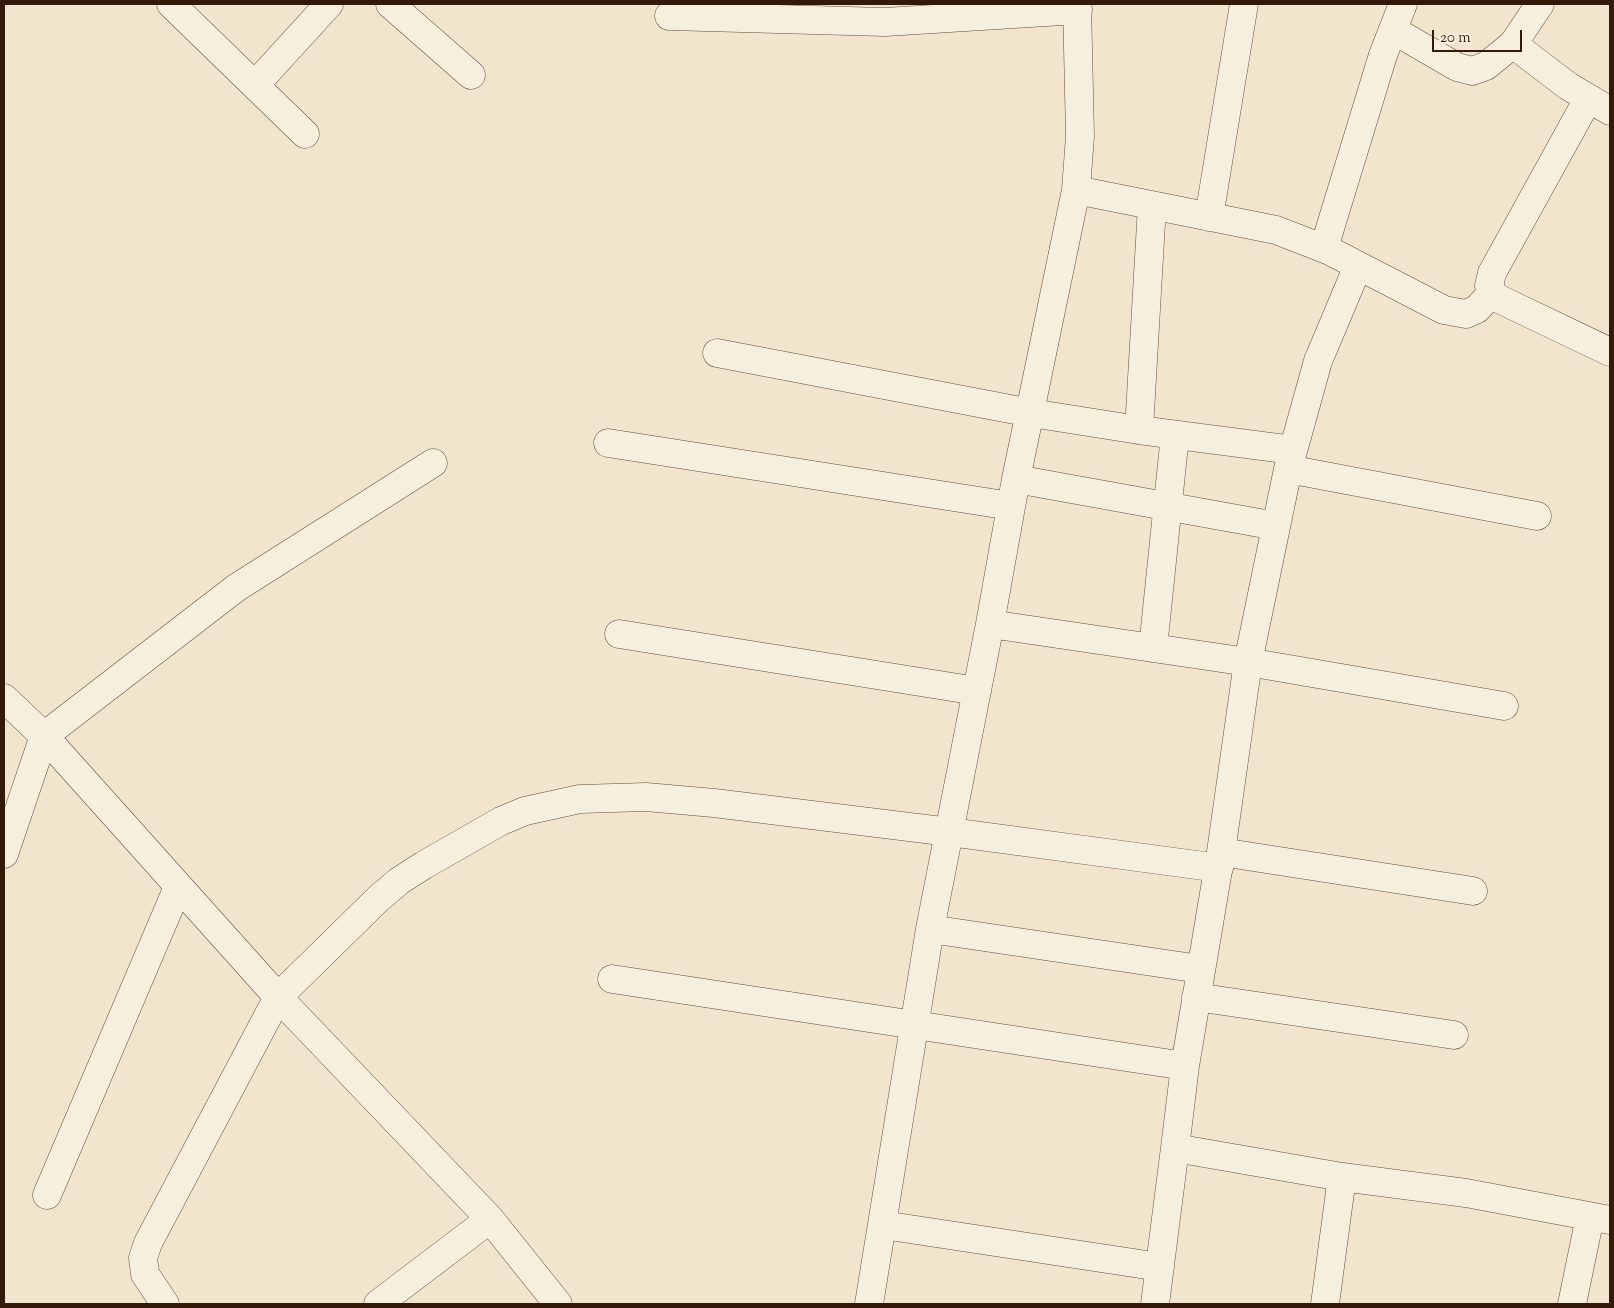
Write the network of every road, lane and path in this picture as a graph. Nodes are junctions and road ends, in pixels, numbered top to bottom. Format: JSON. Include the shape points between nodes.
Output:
{"nodes":[{"id":1,"x":171,"y":4,"type":"edge"},
{"id":2,"x":329,"y":4,"type":"edge"},
{"id":3,"x":390,"y":4,"type":"edge"},
{"id":4,"x":1244,"y":4,"type":"edge"},
{"id":5,"x":1403,"y":4,"type":"edge"},
{"id":6,"x":1540,"y":4,"type":"edge"},
{"id":7,"x":1078,"y":7,"type":"edge"},
{"id":8,"x":668,"y":16,"type":"dead end"},
{"id":9,"x":1393,"y":30,"type":"junction"},
{"id":10,"x":1513,"y":44,"type":"junction"},
{"id":11,"x":471,"y":75,"type":"dead end"},
{"id":12,"x":255,"y":86,"type":"junction"},
{"id":13,"x":1599,"y":105,"type":"edge"},
{"id":14,"x":304,"y":134,"type":"dead end"},
{"id":15,"x":1076,"y":190,"type":"junction"},
{"id":16,"x":1152,"y":206,"type":"junction"},
{"id":17,"x":1209,"y":217,"type":"junction"},
{"id":18,"x":1324,"y":248,"type":"junction"},
{"id":19,"x":1358,"y":266,"type":"junction"},
{"id":20,"x":1491,"y":294,"type":"junction"},
{"id":21,"x":1607,"y":344,"type":"edge"},
{"id":22,"x":717,"y":353,"type":"dead end"},
{"id":23,"x":1031,"y":413,"type":"junction"},
{"id":24,"x":1139,"y":430,"type":"junction"},
{"id":25,"x":1174,"y":435,"type":"junction"},
{"id":26,"x":608,"y":443,"type":"dead end"},
{"id":27,"x":1290,"y":460,"type":"junction"},
{"id":28,"x":433,"y":463,"type":"dead end"},
{"id":29,"x":1016,"y":479,"type":"junction"},
{"id":30,"x":1011,"y":506,"type":"junction"},
{"id":31,"x":1167,"y":506,"type":"junction"},
{"id":32,"x":1537,"y":516,"type":"dead end"},
{"id":33,"x":1276,"y":526,"type":"junction"},
{"id":34,"x":990,"y":624,"type":"junction"},
{"id":35,"x":619,"y":634,"type":"dead end"},
{"id":36,"x":1153,"y":648,"type":"junction"},
{"id":37,"x":1248,"y":662,"type":"junction"},
{"id":38,"x":977,"y":691,"type":"junction"},
{"id":39,"x":4,"y":698,"type":"edge"},
{"id":40,"x":1504,"y":706,"type":"dead end"},
{"id":41,"x":44,"y":736,"type":"junction"},
{"id":42,"x":950,"y":832,"type":"junction"},
{"id":43,"x":4,"y":854,"type":"edge"},
{"id":44,"x":1220,"y":860,"type":"junction"},
{"id":45,"x":178,"y":887,"type":"junction"},
{"id":46,"x":1473,"y":891,"type":"dead end"},
{"id":47,"x":930,"y":929,"type":"junction"},
{"id":48,"x":1200,"y":969,"type":"junction"},
{"id":49,"x":612,"y":979,"type":"dead end"},
{"id":50,"x":278,"y":997,"type":"junction"},
{"id":51,"x":1196,"y":997,"type":"junction"},
{"id":52,"x":915,"y":1025,"type":"junction"},
{"id":53,"x":1454,"y":1035,"type":"dead end"},
{"id":54,"x":1185,"y":1066,"type":"junction"},
{"id":55,"x":1175,"y":1148,"type":"junction"},
{"id":56,"x":1342,"y":1176,"type":"junction"},
{"id":57,"x":47,"y":1195,"type":"dead end"},
{"id":58,"x":1600,"y":1218,"type":"edge"},
{"id":59,"x":490,"y":1219,"type":"junction"},
{"id":60,"x":883,"y":1225,"type":"junction"},
{"id":61,"x":1160,"y":1266,"type":"junction"},
{"id":62,"x":165,"y":1304,"type":"edge"},
{"id":63,"x":378,"y":1304,"type":"edge"},
{"id":64,"x":558,"y":1304,"type":"edge"},
{"id":65,"x":869,"y":1304,"type":"edge"},
{"id":66,"x":1155,"y":1304,"type":"edge"},
{"id":67,"x":1325,"y":1304,"type":"edge"},
{"id":68,"x":1572,"y":1304,"type":"edge"}],
"edges":[{"from":1,"to":12,"type":"street"},
{"from":2,"to":12,"type":"street"},
{"from":3,"to":11,"type":"street"},
{"from":4,"to":17,"type":"street"},
{"from":5,"to":9,"type":"street"},
{"from":6,"to":10,"type":"street"},
{"from":7,"to":8,"type":"street","via":[[885,22]]},
{"from":7,"to":15,"type":"street","via":[[1080,136]]},
{"from":9,"to":10,"type":"street","via":[[1457,68],[1472,71],[1486,66]]},
{"from":9,"to":18,"type":"street"},
{"from":10,"to":13,"type":"street","via":[[1538,65]]},
{"from":12,"to":14,"type":"street"},
{"from":13,"to":20,"type":"street","via":[[1492,273]]},
{"from":15,"to":16,"type":"street"},
{"from":15,"to":23,"type":"street"},
{"from":16,"to":17,"type":"street"},
{"from":16,"to":24,"type":"street"},
{"from":17,"to":18,"type":"street","via":[[1276,230]]},
{"from":18,"to":19,"type":"street"},
{"from":19,"to":20,"type":"street","via":[[1456,313],[1466,314],[1477,309]]},
{"from":19,"to":27,"type":"street","via":[[1318,361]]},
{"from":20,"to":21,"type":"street"},
{"from":22,"to":23,"type":"street"},
{"from":23,"to":24,"type":"street"},
{"from":23,"to":29,"type":"street"},
{"from":24,"to":25,"type":"street"},
{"from":25,"to":27,"type":"street"},
{"from":25,"to":31,"type":"street"},
{"from":26,"to":30,"type":"street"},
{"from":27,"to":32,"type":"street"},
{"from":27,"to":33,"type":"street"},
{"from":28,"to":41,"type":"street","via":[[236,588]]},
{"from":29,"to":30,"type":"street"},
{"from":29,"to":31,"type":"street"},
{"from":30,"to":34,"type":"street"},
{"from":31,"to":33,"type":"street"},
{"from":31,"to":36,"type":"street"},
{"from":33,"to":37,"type":"street"},
{"from":34,"to":36,"type":"street"},
{"from":34,"to":38,"type":"street"},
{"from":35,"to":38,"type":"street"},
{"from":36,"to":37,"type":"street"},
{"from":37,"to":40,"type":"street"},
{"from":37,"to":44,"type":"street"},
{"from":38,"to":42,"type":"street"},
{"from":39,"to":41,"type":"street"},
{"from":41,"to":43,"type":"street"},
{"from":41,"to":45,"type":"street"},
{"from":42,"to":44,"type":"street"},
{"from":42,"to":47,"type":"street"},
{"from":42,"to":50,"type":"street","via":[[646,797],[580,799],[525,811],[399,881]]},
{"from":44,"to":46,"type":"street"},
{"from":44,"to":48,"type":"street"},
{"from":45,"to":50,"type":"street"},
{"from":45,"to":57,"type":"street"},
{"from":47,"to":48,"type":"street"},
{"from":47,"to":52,"type":"street"},
{"from":48,"to":51,"type":"street"},
{"from":49,"to":52,"type":"street"},
{"from":50,"to":59,"type":"street"},
{"from":50,"to":62,"type":"street","via":[[148,1243],[143,1258],[145,1274]]},
{"from":51,"to":53,"type":"street"},
{"from":51,"to":54,"type":"street"},
{"from":52,"to":54,"type":"street"},
{"from":52,"to":60,"type":"street"},
{"from":54,"to":55,"type":"street"},
{"from":55,"to":56,"type":"street"},
{"from":55,"to":61,"type":"street"},
{"from":56,"to":58,"type":"street","via":[[1466,1193]]},
{"from":56,"to":67,"type":"street"},
{"from":58,"to":68,"type":"street"},
{"from":59,"to":63,"type":"street"},
{"from":59,"to":64,"type":"street"},
{"from":60,"to":61,"type":"street"},
{"from":60,"to":65,"type":"street"},
{"from":61,"to":66,"type":"street"}]}
